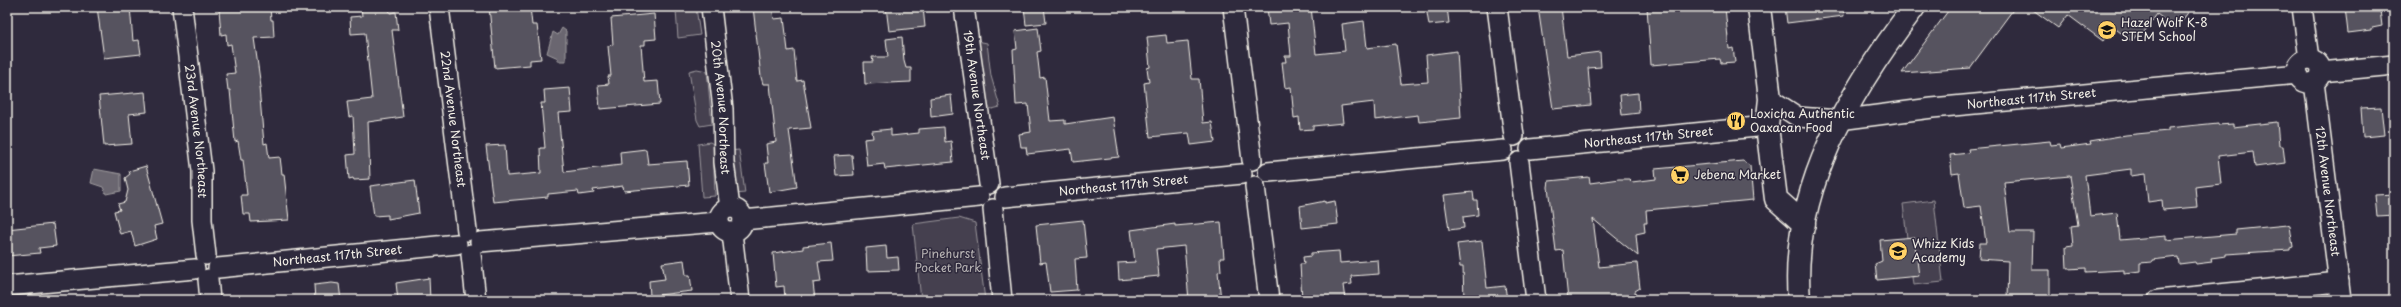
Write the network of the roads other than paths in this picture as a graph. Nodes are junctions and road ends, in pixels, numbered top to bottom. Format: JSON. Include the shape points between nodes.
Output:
{"nodes":[{"id":1,"x":182,"y":7,"type":"edge"},
{"id":2,"x":439,"y":7,"type":"edge"},
{"id":3,"x":711,"y":7,"type":"edge"},
{"id":4,"x":964,"y":7,"type":"edge"},
{"id":5,"x":1232,"y":7,"type":"edge"},
{"id":6,"x":1497,"y":7,"type":"edge"},
{"id":7,"x":1759,"y":7,"type":"edge"},
{"id":8,"x":1914,"y":7,"type":"edge"},
{"id":9,"x":2302,"y":7,"type":"edge"},
{"id":10,"x":2394,"y":65,"type":"edge"},
{"id":11,"x":2310,"y":72,"type":"junction"},
{"id":12,"x":1770,"y":99,"type":"junction"},
{"id":13,"x":1839,"y":120,"type":"junction"},
{"id":14,"x":1767,"y":126,"type":"junction"},
{"id":15,"x":1508,"y":143,"type":"junction"},
{"id":16,"x":1524,"y":156,"type":"junction"},
{"id":17,"x":1254,"y":173,"type":"junction"},
{"id":18,"x":984,"y":190,"type":"junction"},
{"id":19,"x":999,"y":203,"type":"junction"},
{"id":20,"x":731,"y":221,"type":"junction"},
{"id":21,"x":1804,"y":224,"type":"junction"},
{"id":22,"x":469,"y":243,"type":"junction"},
{"id":23,"x":207,"y":268,"type":"junction"},
{"id":24,"x":7,"y":286,"type":"edge"},
{"id":25,"x":2340,"y":291,"type":"edge"},
{"id":26,"x":210,"y":300,"type":"edge"},
{"id":27,"x":476,"y":300,"type":"edge"},
{"id":28,"x":740,"y":300,"type":"edge"},
{"id":29,"x":1002,"y":300,"type":"edge"},
{"id":30,"x":1269,"y":300,"type":"edge"},
{"id":31,"x":1536,"y":300,"type":"edge"},
{"id":32,"x":1799,"y":300,"type":"edge"},
{"id":33,"x":2158,"y":300,"type":"edge"}],
"edges":[{"from":1,"to":23,"type":"street","name":"23rd Avenue Northeast","via":[[202,172],[202,220]]},
{"from":2,"to":22,"type":"street","name":"22nd Avenue Northeast"},
{"from":3,"to":20,"type":"street","name":"20th Avenue Northeast","via":[[723,108],[724,162]]},
{"from":4,"to":18,"type":"street","name":"19th Avenue Northeast"},
{"from":5,"to":17,"type":"street"},
{"from":6,"to":15,"type":"street"},
{"from":7,"to":12,"type":"main road"},
{"from":8,"to":13,"type":"main road","via":[[1869,67]]},
{"from":9,"to":11,"type":"street","name":"12th Avenue Northeast"},
{"from":10,"to":11,"type":"street","name":"Northeast 117th Street"},
{"from":11,"to":13,"type":"street","name":"Northeast 117th Street","via":[[1940,107]]},
{"from":11,"to":25,"type":"street","name":"12th Avenue Northeast"},
{"from":12,"to":13,"type":"street","name":"Northeast 117th Street","via":[[1798,117]]},
{"from":12,"to":14,"type":"main road"},
{"from":13,"to":21,"type":"main road","via":[[1824,153]]},
{"from":14,"to":16,"type":"street","name":"Northeast 117th Street"},
{"from":14,"to":21,"type":"main road","via":[[1776,199]]},
{"from":15,"to":16,"type":"street","via":[[1506,158]]},
{"from":15,"to":16,"type":"street","via":[[1524,138]]},
{"from":15,"to":17,"type":"street","name":"Northeast 117th Street"},
{"from":16,"to":31,"type":"street"},
{"from":17,"to":19,"type":"street","name":"Northeast 117th Street"},
{"from":17,"to":30,"type":"street"},
{"from":18,"to":19,"type":"street","via":[[1000,186]]},
{"from":18,"to":20,"type":"street","name":"Northeast 117th Street"},
{"from":19,"to":29,"type":"street"},
{"from":20,"to":22,"type":"street","name":"Northeast 117th Street"},
{"from":20,"to":28,"type":"street","name":"20th Avenue Northeast"},
{"from":21,"to":32,"type":"main road","via":[[1799,252]]},
{"from":22,"to":23,"type":"street","name":"Northeast 117th Street"},
{"from":22,"to":27,"type":"street","name":"22nd Avenue Northeast"},
{"from":23,"to":24,"type":"street","name":"Northeast 117th Street"},
{"from":23,"to":26,"type":"street","name":"23rd Avenue Northeast"},
{"from":25,"to":33,"type":"street"}]}
